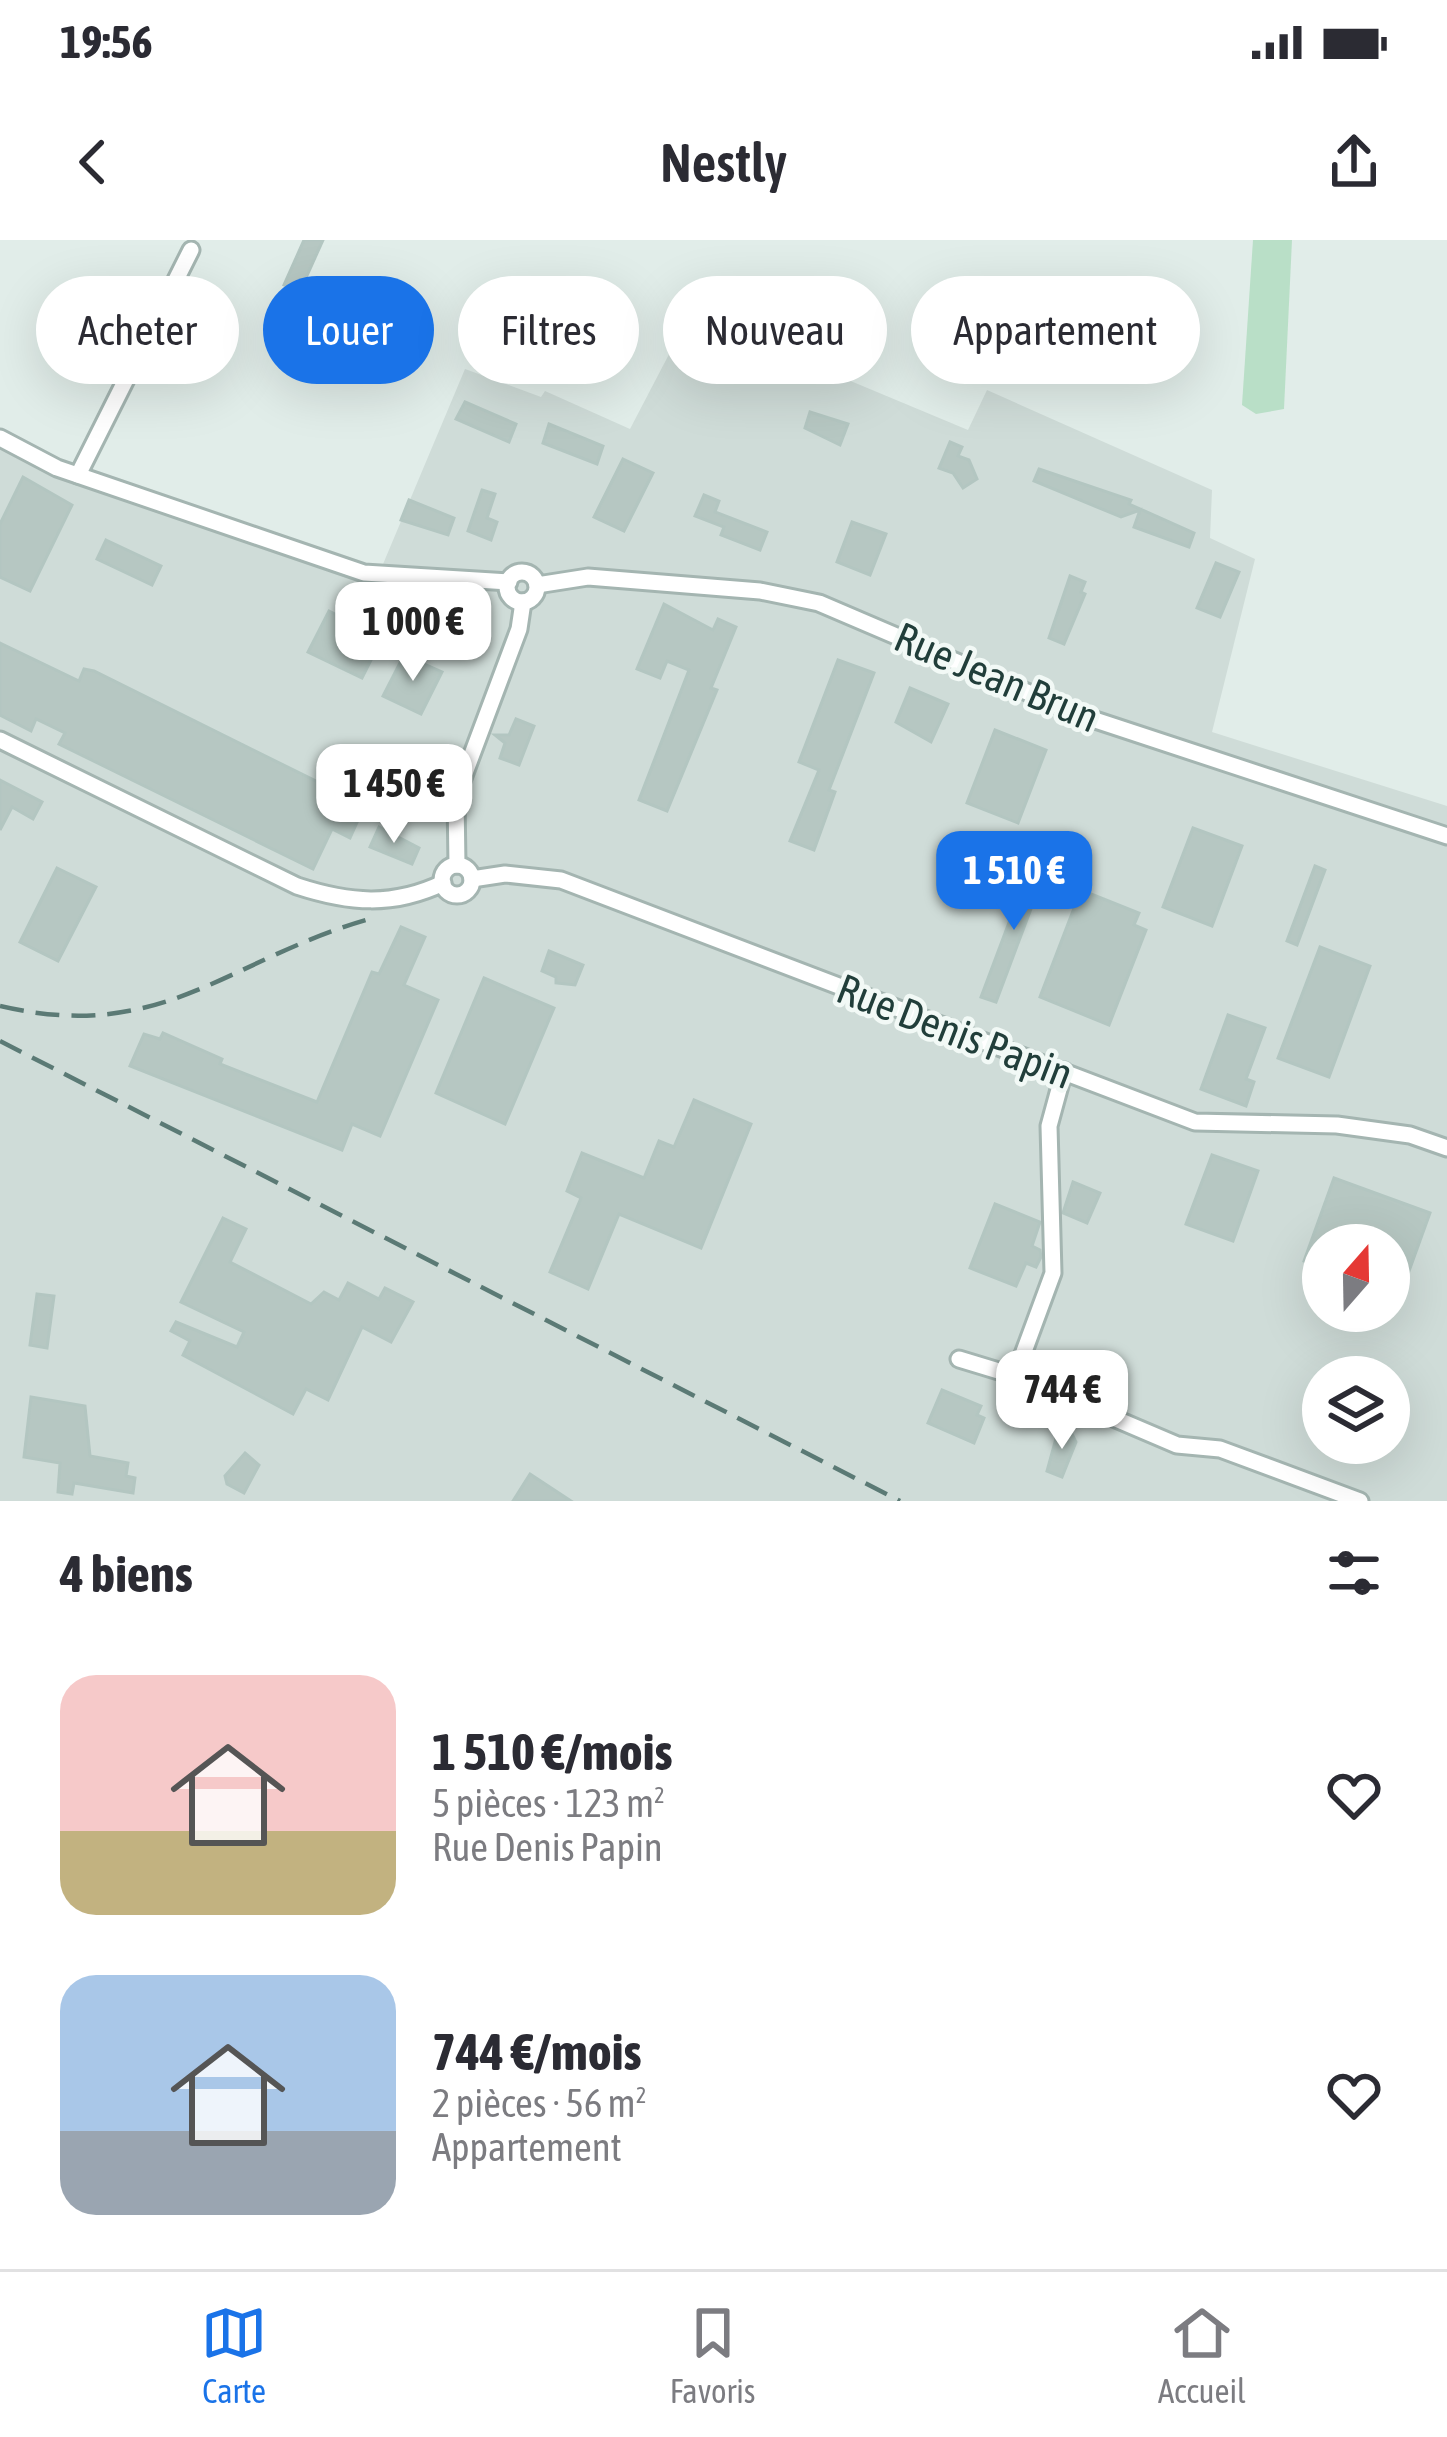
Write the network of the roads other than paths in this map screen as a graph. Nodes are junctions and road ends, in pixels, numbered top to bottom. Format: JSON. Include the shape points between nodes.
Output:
{"nodes":[{"id":1,"x":191,"y":250,"type":"dead end"},
{"id":2,"x":0,"y":438,"type":"edge"},
{"id":3,"x":78,"y":475,"type":"junction"},
{"id":4,"x":508,"y":581,"type":"junction"},
{"id":5,"x":537,"y":585,"type":"junction"},
{"id":6,"x":523,"y":602,"type":"junction"},
{"id":7,"x":0,"y":740,"type":"edge"},
{"id":8,"x":1447,"y":836,"type":"edge"},
{"id":9,"x":457,"y":865,"type":"junction"},
{"id":10,"x":472,"y":879,"type":"junction"},
{"id":11,"x":443,"y":883,"type":"junction"},
{"id":12,"x":1064,"y":1071,"type":"junction"},
{"id":13,"x":1447,"y":1148,"type":"edge"},
{"id":14,"x":958,"y":1359,"type":"dead end"},
{"id":15,"x":1015,"y":1376,"type":"junction"},
{"id":16,"x":1360,"y":1501,"type":"edge"}],
"edges":[{"from":1,"to":3,"type":"street"},
{"from":2,"to":3,"type":"street"},
{"from":3,"to":4,"type":"street","via":[[364,573]]},
{"from":4,"to":5,"type":"street","via":[[524,573]]},
{"from":4,"to":6,"type":"street","via":[[510,596]]},
{"from":5,"to":6,"type":"street"},
{"from":5,"to":8,"type":"street","name":"Rue Jean Brun","via":[[588,577],[819,603],[1083,716]]},
{"from":6,"to":9,"type":"street","via":[[456,796]]},
{"from":7,"to":11,"type":"street","via":[[337,899],[412,897]]},
{"from":9,"to":10,"type":"street"},
{"from":9,"to":11,"type":"street"},
{"from":10,"to":11,"type":"street","via":[[459,895]]},
{"from":10,"to":12,"type":"street","name":"Rue Denis Papin","via":[[560,880]]},
{"from":12,"to":13,"type":"street","name":"Rue Denis Papin","via":[[1195,1121],[1336,1125]]},
{"from":12,"to":15,"type":"street","via":[[1049,1126],[1053,1273]]},
{"from":14,"to":15,"type":"street"},
{"from":15,"to":16,"type":"street","via":[[1177,1445],[1220,1449]]}]}
